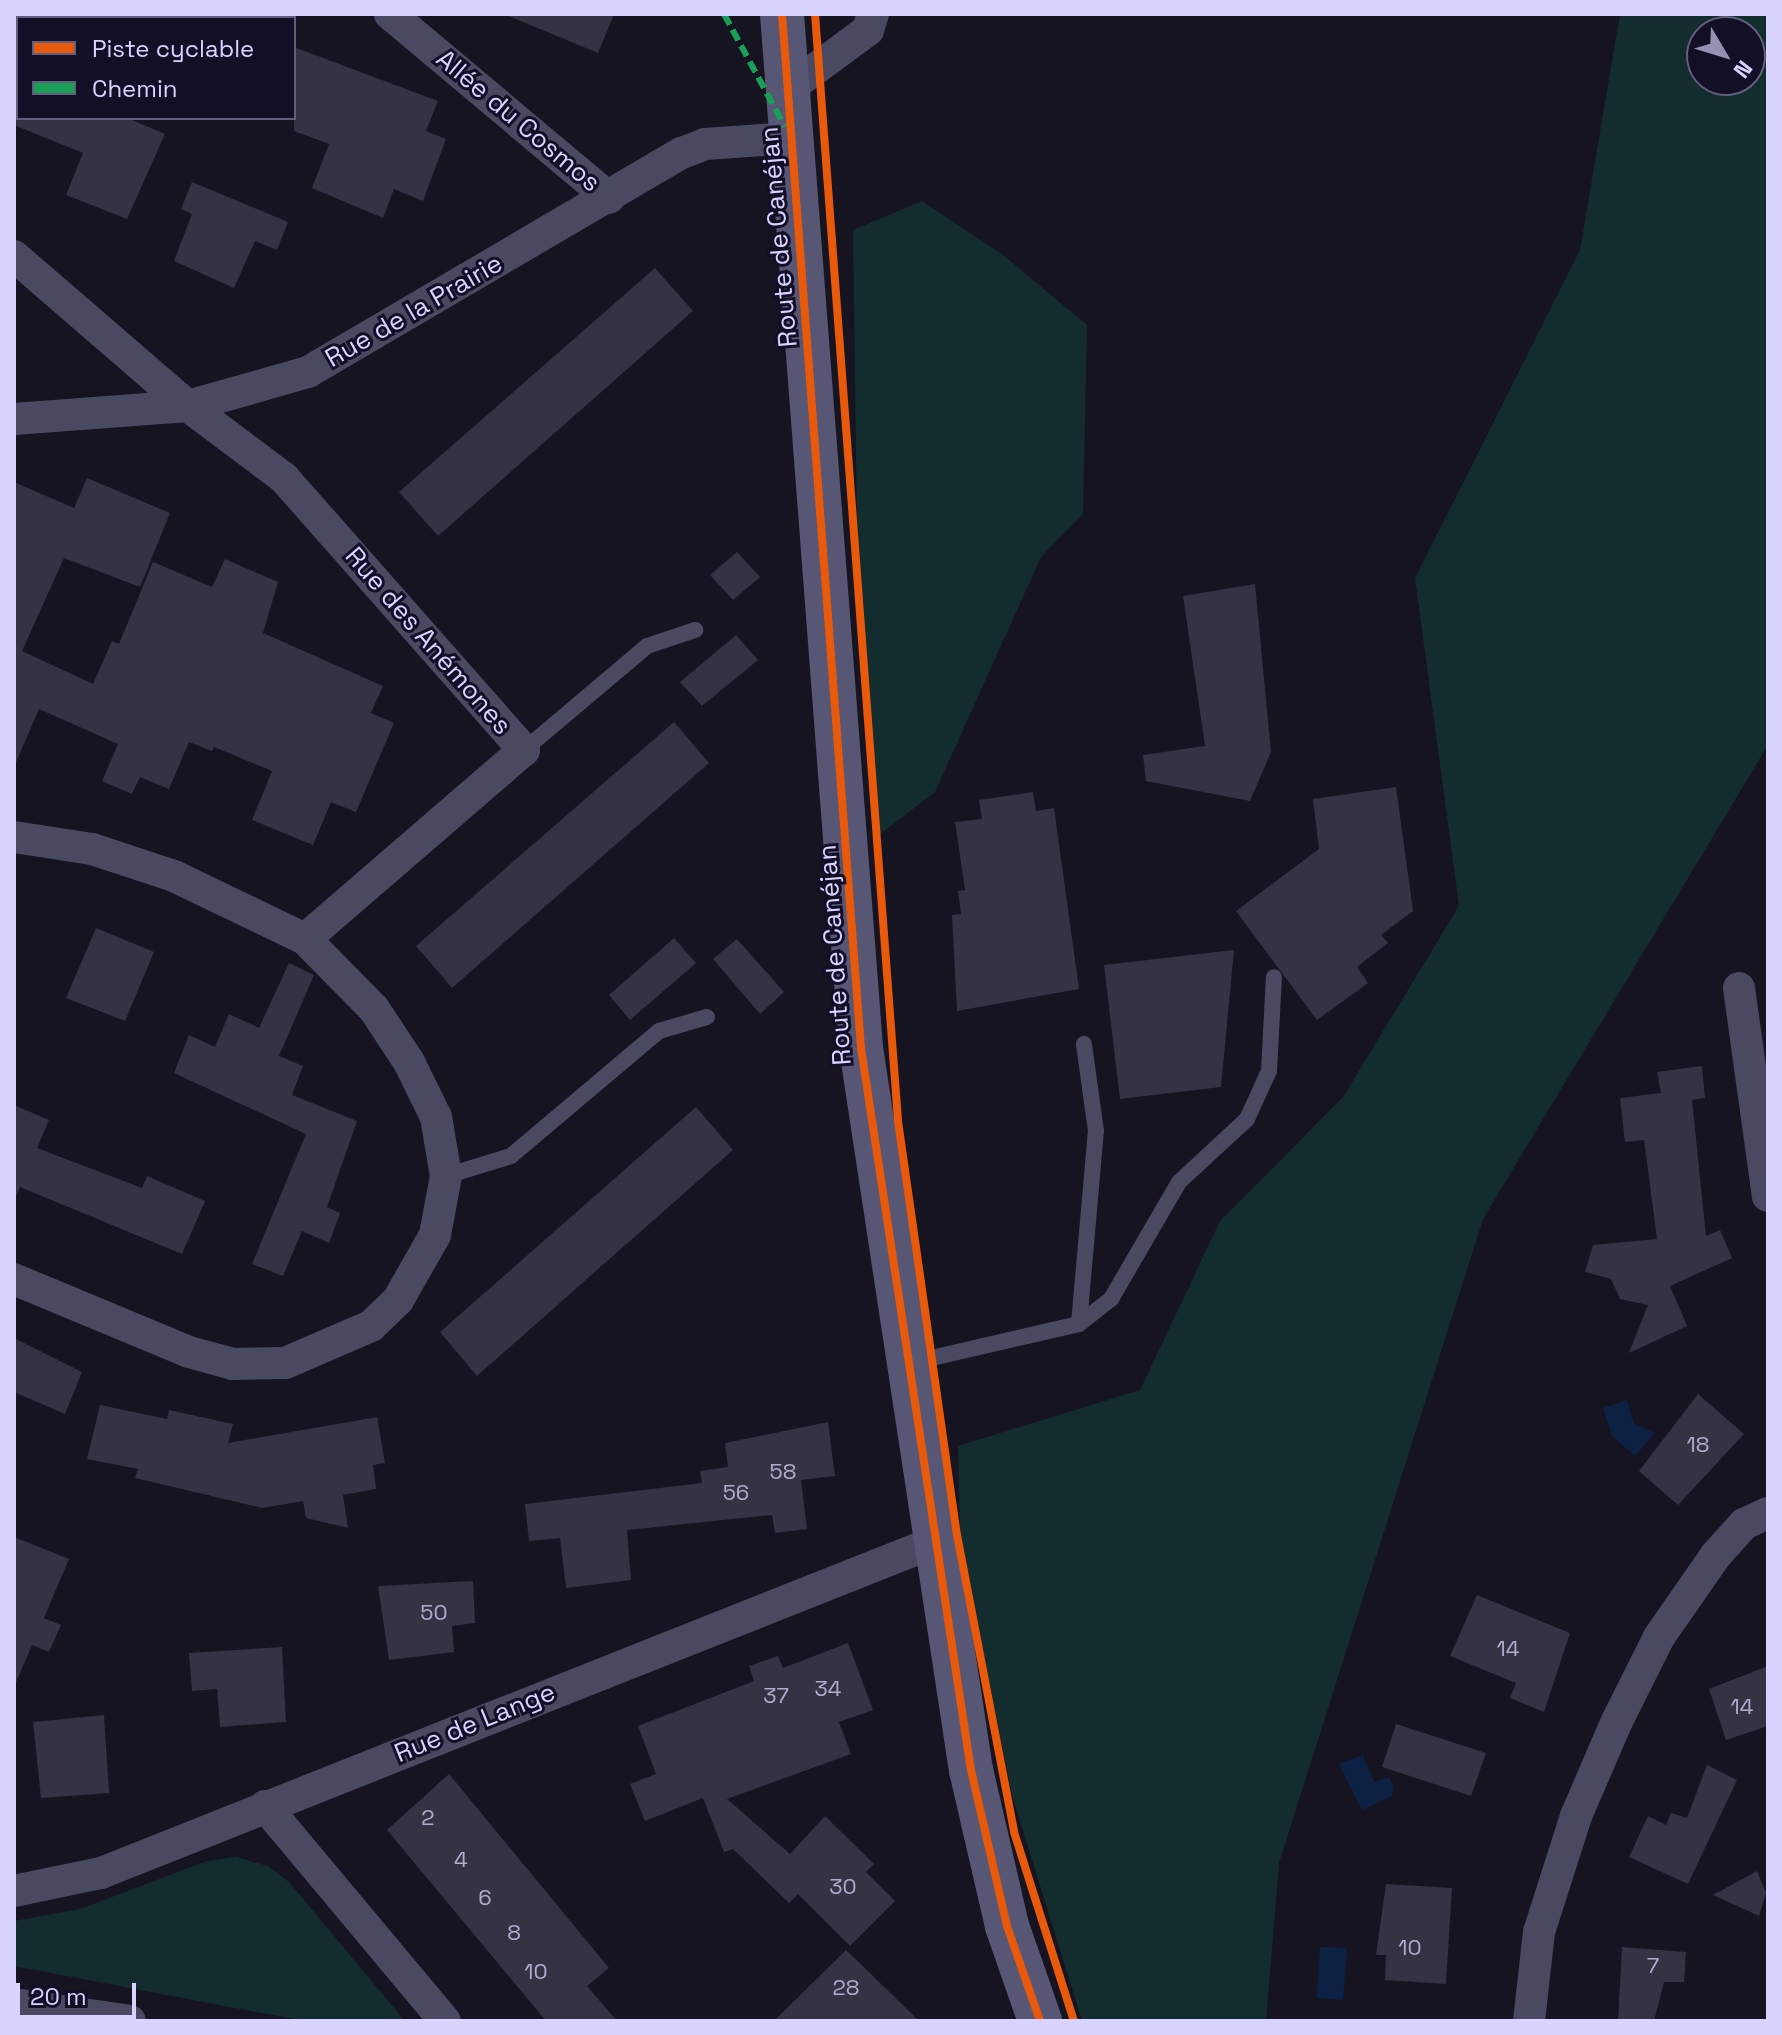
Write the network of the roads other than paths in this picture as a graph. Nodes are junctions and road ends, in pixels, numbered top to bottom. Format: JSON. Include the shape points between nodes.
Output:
{"nodes":[{"id":1,"x":390,"y":14,"type":"edge"},
{"id":2,"x":782,"y":14,"type":"edge"},
{"id":3,"x":873,"y":14,"type":"edge"},
{"id":4,"x":787,"y":90,"type":"junction"},
{"id":5,"x":791,"y":138,"type":"junction"},
{"id":6,"x":609,"y":198,"type":"junction"},
{"id":7,"x":14,"y":256,"type":"edge"},
{"id":8,"x":188,"y":406,"type":"junction"},
{"id":9,"x":14,"y":419,"type":"edge"},
{"id":10,"x":695,"y":630,"type":"dead end"},
{"id":11,"x":524,"y":750,"type":"junction"},
{"id":12,"x":14,"y":837,"type":"edge"},
{"id":13,"x":305,"y":939,"type":"junction"},
{"id":14,"x":1274,"y":977,"type":"dead end"},
{"id":15,"x":1739,"y":988,"type":"dead end"},
{"id":16,"x":707,"y":1017,"type":"dead end"},
{"id":17,"x":1084,"y":1044,"type":"dead end"},
{"id":18,"x":446,"y":1176,"type":"junction"},
{"id":19,"x":1768,"y":1196,"type":"edge"},
{"id":20,"x":14,"y":1279,"type":"edge"},
{"id":21,"x":1079,"y":1324,"type":"junction"},
{"id":22,"x":904,"y":1364,"type":"junction"},
{"id":23,"x":1768,"y":1513,"type":"edge"},
{"id":24,"x":932,"y":1543,"type":"junction"},
{"id":25,"x":265,"y":1806,"type":"junction"},
{"id":26,"x":14,"y":1891,"type":"edge"},
{"id":27,"x":14,"y":2004,"type":"edge"},
{"id":28,"x":130,"y":2021,"type":"edge"},
{"id":29,"x":445,"y":2021,"type":"edge"},
{"id":30,"x":1040,"y":2021,"type":"edge"},
{"id":31,"x":1529,"y":2021,"type":"edge"}],
"edges":[{"from":1,"to":6,"type":"street","name":"Allée du Cosmos"},
{"from":2,"to":4,"type":"street","name":"Route de Canéjan"},
{"from":3,"to":4,"type":"street","via":[[868,30]]},
{"from":4,"to":5,"type":"street","name":"Route de Canéjan"},
{"from":5,"to":6,"type":"street","name":"Rue de la Prairie","via":[[705,144]]},
{"from":5,"to":22,"type":"street","name":"Route de Canéjan","via":[[861,1048]]},
{"from":6,"to":8,"type":"street","name":"Rue de la Prairie","via":[[308,372]]},
{"from":7,"to":8,"type":"street","name":"Rue des Anémones"},
{"from":8,"to":9,"type":"street","name":"Rue de la Prairie"},
{"from":8,"to":11,"type":"street","name":"Rue des Anémones","via":[[284,478]]},
{"from":10,"to":11,"type":"lane","via":[[647,646]]},
{"from":11,"to":13,"type":"street","name":"Rue des Anémones"},
{"from":12,"to":13,"type":"street","via":[[92,849],[174,876]]},
{"from":13,"to":18,"type":"street","via":[[374,1009],[409,1062],[436,1117]]},
{"from":14,"to":21,"type":"lane","via":[[1269,1071],[1247,1119],[1179,1182],[1111,1299]]},
{"from":15,"to":19,"type":"street"},
{"from":16,"to":18,"type":"lane","via":[[659,1031],[511,1156]]},
{"from":17,"to":21,"type":"lane","via":[[1096,1131]]},
{"from":18,"to":20,"type":"street","via":[[435,1235],[398,1300],[371,1326],[285,1363],[233,1364],[189,1352]]},
{"from":21,"to":22,"type":"lane"},
{"from":22,"to":24,"type":"street","name":"Route de Canéjan"},
{"from":23,"to":31,"type":"street","via":[[1744,1524],[1716,1555],[1659,1637],[1617,1721],[1576,1816],[1539,1932]]},
{"from":24,"to":25,"type":"street","name":"Rue de Lange"},
{"from":24,"to":30,"type":"street","name":"Route de Canéjan","via":[[971,1770],[1007,1926]]},
{"from":25,"to":26,"type":"street","name":"Rue de Lange","via":[[101,1873]]},
{"from":25,"to":29,"type":"street"},
{"from":27,"to":28,"type":"street"}]}
